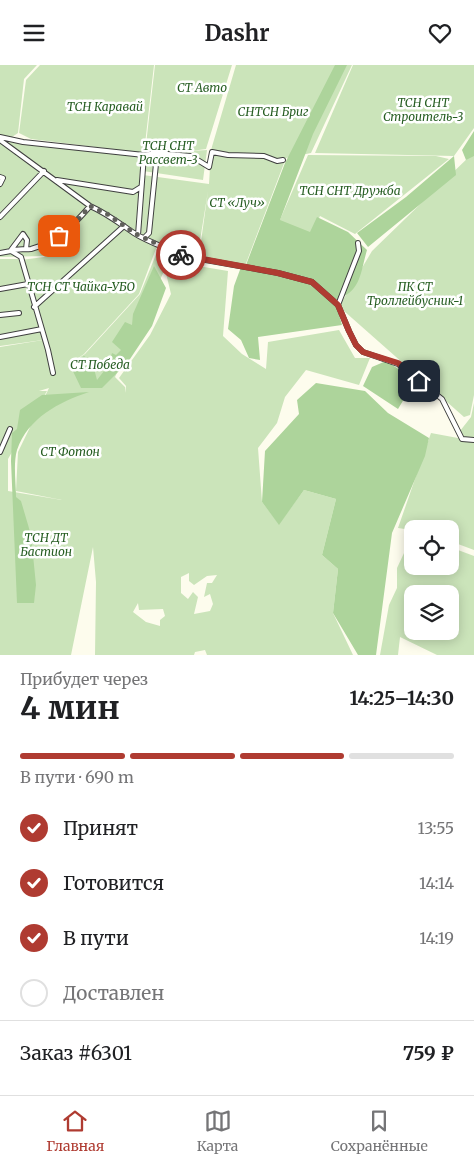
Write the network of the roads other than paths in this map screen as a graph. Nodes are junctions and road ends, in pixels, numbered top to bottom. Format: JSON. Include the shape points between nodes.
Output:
{"nodes":[{"id":1,"x":0,"y":138,"type":"edge"},
{"id":2,"x":157,"y":153,"type":"junction"},
{"id":3,"x":144,"y":155,"type":"junction"},
{"id":4,"x":283,"y":160,"type":"dead end"},
{"id":5,"x":44,"y":171,"type":"junction"},
{"id":6,"x":0,"y":177,"type":"edge"},
{"id":7,"x":55,"y":180,"type":"junction"},
{"id":8,"x":0,"y":184,"type":"edge"},
{"id":9,"x":142,"y":187,"type":"junction"},
{"id":10,"x":90,"y":206,"type":"junction"},
{"id":11,"x":0,"y":217,"type":"edge"},
{"id":12,"x":124,"y":226,"type":"junction"},
{"id":13,"x":138,"y":235,"type":"junction"},
{"id":14,"x":144,"y":238,"type":"junction"},
{"id":15,"x":358,"y":243,"type":"dead end"},
{"id":16,"x":26,"y":249,"type":"junction"},
{"id":17,"x":10,"y":251,"type":"junction"},
{"id":18,"x":0,"y":253,"type":"edge"},
{"id":19,"x":28,"y":285,"type":"junction"},
{"id":20,"x":0,"y":289,"type":"edge"},
{"id":21,"x":338,"y":305,"type":"junction"},
{"id":22,"x":34,"y":307,"type":"junction"},
{"id":23,"x":19,"y":313,"type":"dead end"},
{"id":24,"x":0,"y":315,"type":"edge"},
{"id":25,"x":42,"y":329,"type":"junction"},
{"id":26,"x":0,"y":335,"type":"edge"},
{"id":27,"x":53,"y":373,"type":"dead end"},
{"id":28,"x":10,"y":429,"type":"dead end"},
{"id":29,"x":474,"y":440,"type":"edge"},
{"id":30,"x":0,"y":452,"type":"edge"}],
"edges":[{"from":1,"to":3,"type":"street"},
{"from":1,"to":5,"type":"street"},
{"from":2,"to":3,"type":"street"},
{"from":2,"to":4,"type":"street","via":[[191,155],[209,167],[212,152]]},
{"from":2,"to":14,"type":"street","via":[[149,233]]},
{"from":3,"to":9,"type":"street"},
{"from":5,"to":7,"type":"street"},
{"from":5,"to":11,"type":"street"},
{"from":6,"to":8,"type":"street","via":[[3,178]]},
{"from":7,"to":9,"type":"street","via":[[133,191]]},
{"from":7,"to":10,"type":"street"},
{"from":9,"to":13,"type":"street"},
{"from":10,"to":12,"type":"street"},
{"from":10,"to":16,"type":"street","via":[[69,230],[49,242]]},
{"from":12,"to":13,"type":"street"},
{"from":12,"to":22,"type":"street"},
{"from":13,"to":14,"type":"street"},
{"from":14,"to":21,"type":"street","via":[[183,256],[306,279]]},
{"from":15,"to":21,"type":"street","via":[[359,251]]},
{"from":16,"to":17,"type":"street"},
{"from":16,"to":17,"type":"street","via":[[27,240],[23,234]]},
{"from":17,"to":18,"type":"street"},
{"from":17,"to":19,"type":"street","via":[[21,257]]},
{"from":19,"to":20,"type":"street"},
{"from":19,"to":22,"type":"street"},
{"from":21,"to":29,"type":"street","via":[[356,345],[363,352],[386,358],[408,370],[442,399],[462,439]]},
{"from":22,"to":25,"type":"street"},
{"from":23,"to":24,"type":"street"},
{"from":25,"to":26,"type":"street"},
{"from":25,"to":27,"type":"street"},
{"from":28,"to":30,"type":"street"}]}
